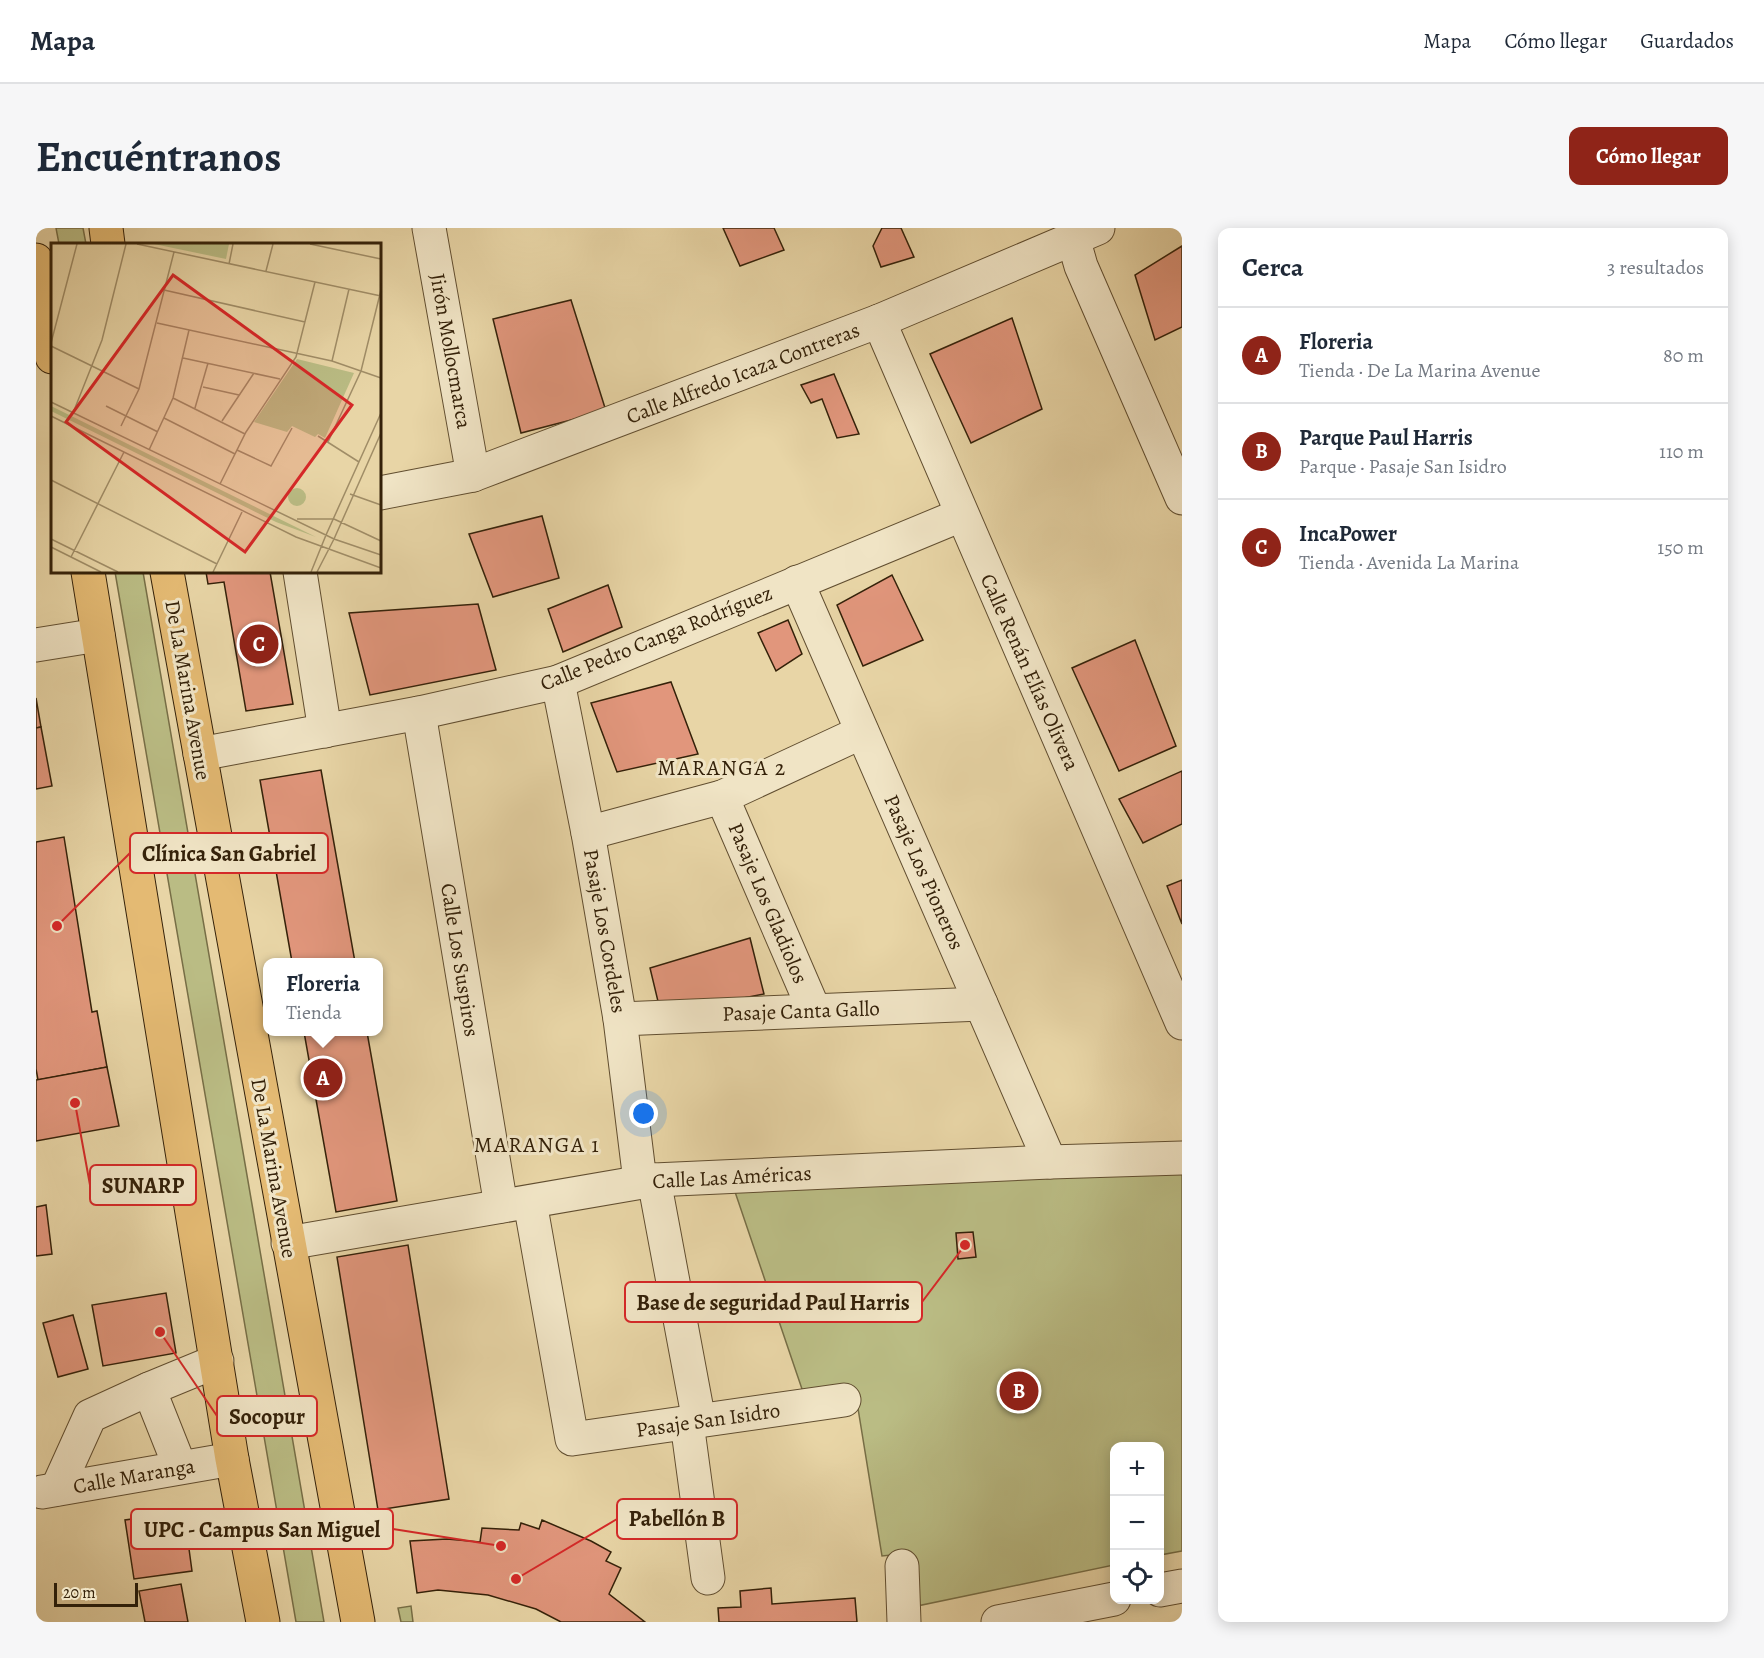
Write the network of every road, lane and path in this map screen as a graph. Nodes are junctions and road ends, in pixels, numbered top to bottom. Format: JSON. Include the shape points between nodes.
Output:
{"nodes":[{"id":1,"x":106,"y":228,"type":"edge"},
{"id":2,"x":429,"y":228,"type":"edge"},
{"id":3,"x":1085,"y":233,"type":"edge"},
{"id":4,"x":108,"y":243,"type":"edge"},
{"id":5,"x":36,"y":260,"type":"edge"},
{"id":6,"x":879,"y":321,"type":"junction"},
{"id":7,"x":51,"y":351,"type":"edge"},
{"id":8,"x":473,"y":475,"type":"junction"},
{"id":9,"x":381,"y":493,"type":"edge"},
{"id":10,"x":1182,"y":498,"type":"edge"},
{"id":11,"x":961,"y":514,"type":"junction"},
{"id":12,"x":88,"y":573,"type":"edge"},
{"id":13,"x":167,"y":573,"type":"edge"},
{"id":14,"x":300,"y":573,"type":"edge"},
{"id":15,"x":797,"y":582,"type":"junction"},
{"id":16,"x":98,"y":635,"type":"junction"},
{"id":17,"x":36,"y":645,"type":"edge"},
{"id":18,"x":558,"y":682,"type":"junction"},
{"id":19,"x":419,"y":713,"type":"junction"},
{"id":20,"x":325,"y":731,"type":"junction"},
{"id":21,"x":862,"y":732,"type":"junction"},
{"id":22,"x":200,"y":754,"type":"junction"},
{"id":23,"x":722,"y":797,"type":"junction"},
{"id":24,"x":588,"y":833,"type":"junction"},
{"id":25,"x":981,"y":1004,"type":"junction"},
{"id":26,"x":814,"y":1010,"type":"junction"},
{"id":27,"x":620,"y":1018,"type":"junction"},
{"id":28,"x":1182,"y":1023,"type":"edge"},
{"id":29,"x":1182,"y":1158,"type":"edge"},
{"id":30,"x":1050,"y":1162,"type":"junction"},
{"id":31,"x":647,"y":1181,"type":"junction"},
{"id":32,"x":515,"y":1204,"type":"junction"},
{"id":33,"x":288,"y":1243,"type":"junction"},
{"id":34,"x":217,"y":1361,"type":"junction"},
{"id":35,"x":149,"y":1389,"type":"junction"},
{"id":36,"x":844,"y":1400,"type":"dead end"},
{"id":37,"x":693,"y":1422,"type":"junction"},
{"id":38,"x":572,"y":1439,"type":"joint"},
{"id":39,"x":232,"y":1459,"type":"junction"},
{"id":40,"x":180,"y":1467,"type":"junction"},
{"id":41,"x":47,"y":1491,"type":"edge"},
{"id":42,"x":902,"y":1566,"type":"dead end"},
{"id":43,"x":708,"y":1578,"type":"dead end"},
{"id":44,"x":1182,"y":1586,"type":"edge"},
{"id":45,"x":1164,"y":1589,"type":"edge"},
{"id":46,"x":1110,"y":1600,"type":"edge"},
{"id":47,"x":361,"y":1614,"type":"edge"},
{"id":48,"x":263,"y":1622,"type":"edge"},
{"id":49,"x":904,"y":1622,"type":"edge"},
{"id":50,"x":998,"y":1622,"type":"edge"}],
"edges":[{"from":1,"to":4,"type":"main road"},
{"from":2,"to":8,"type":"street","name":"Jirón Mollocmarca"},
{"from":3,"to":6,"type":"street","name":"Calle Alfredo Icaza Contreras"},
{"from":3,"to":10,"type":"street","via":[[1081,266]]},
{"from":5,"to":7,"type":"main road"},
{"from":6,"to":8,"type":"street","name":"Calle Alfredo Icaza Contreras"},
{"from":6,"to":11,"type":"street","name":"Calle Renán Elías Olivera"},
{"from":8,"to":9,"type":"street","name":"Calle Alfredo Icaza Contreras"},
{"from":11,"to":15,"type":"street","name":"Calle Pedro Canga Rodríguez"},
{"from":11,"to":28,"type":"street","name":"Calle Renán Elías Olivera"},
{"from":12,"to":16,"type":"main road"},
{"from":13,"to":22,"type":"main road","name":"De La Marina Avenue"},
{"from":14,"to":20,"type":"street"},
{"from":15,"to":18,"type":"street","name":"Calle Pedro Canga Rodríguez"},
{"from":15,"to":21,"type":"street","name":"Pasaje Los Pioneros"},
{"from":16,"to":17,"type":"street"},
{"from":16,"to":34,"type":"main road"},
{"from":18,"to":19,"type":"street","name":"Calle Pedro Canga Rodríguez"},
{"from":18,"to":24,"type":"street","name":"Pasaje Los Cordeles"},
{"from":19,"to":20,"type":"street","name":"Calle Pedro Canga Rodríguez"},
{"from":19,"to":32,"type":"street","name":"Calle Los Suspiros"},
{"from":20,"to":22,"type":"street","name":"Calle Pedro Canga Rodríguez"},
{"from":21,"to":23,"type":"street"},
{"from":21,"to":25,"type":"street","name":"Pasaje Los Pioneros"},
{"from":22,"to":33,"type":"main road","name":"De La Marina Avenue"},
{"from":23,"to":24,"type":"street"},
{"from":23,"to":26,"type":"street","name":"Pasaje Los Gladiolos"},
{"from":24,"to":27,"type":"street","name":"Pasaje Los Cordeles"},
{"from":25,"to":26,"type":"street","name":"Pasaje Canta Gallo"},
{"from":25,"to":30,"type":"street","name":"Pasaje Los Pioneros"},
{"from":26,"to":27,"type":"street","name":"Pasaje Canta Gallo"},
{"from":27,"to":31,"type":"street","name":"Pasaje Los Cordeles"},
{"from":29,"to":30,"type":"street","name":"Calle Las Américas"},
{"from":30,"to":31,"type":"street","name":"Calle Las Américas"},
{"from":31,"to":32,"type":"street","name":"Calle Las Américas"},
{"from":31,"to":37,"type":"street","name":"Pasaje Los Cordeles"},
{"from":32,"to":33,"type":"street","name":"Calle Las Américas"},
{"from":32,"to":38,"type":"street","name":"Calle Los Suspiros"},
{"from":33,"to":47,"type":"main road","name":"De La Marina Avenue"},
{"from":34,"to":35,"type":"street"},
{"from":34,"to":39,"type":"main road"},
{"from":35,"to":40,"type":"street"},
{"from":35,"to":41,"type":"street","via":[[90,1416]]},
{"from":36,"to":37,"type":"street","name":"Pasaje San Isidro"},
{"from":37,"to":38,"type":"street","name":"Pasaje San Isidro"},
{"from":37,"to":43,"type":"street","name":"Pasaje Los Cordeles"},
{"from":39,"to":40,"type":"street","name":"Calle Maranga"},
{"from":39,"to":48,"type":"main road"},
{"from":40,"to":41,"type":"street","name":"Calle Maranga"},
{"from":42,"to":49,"type":"street"},
{"from":44,"to":45,"type":"street"},
{"from":46,"to":50,"type":"street"}]}
